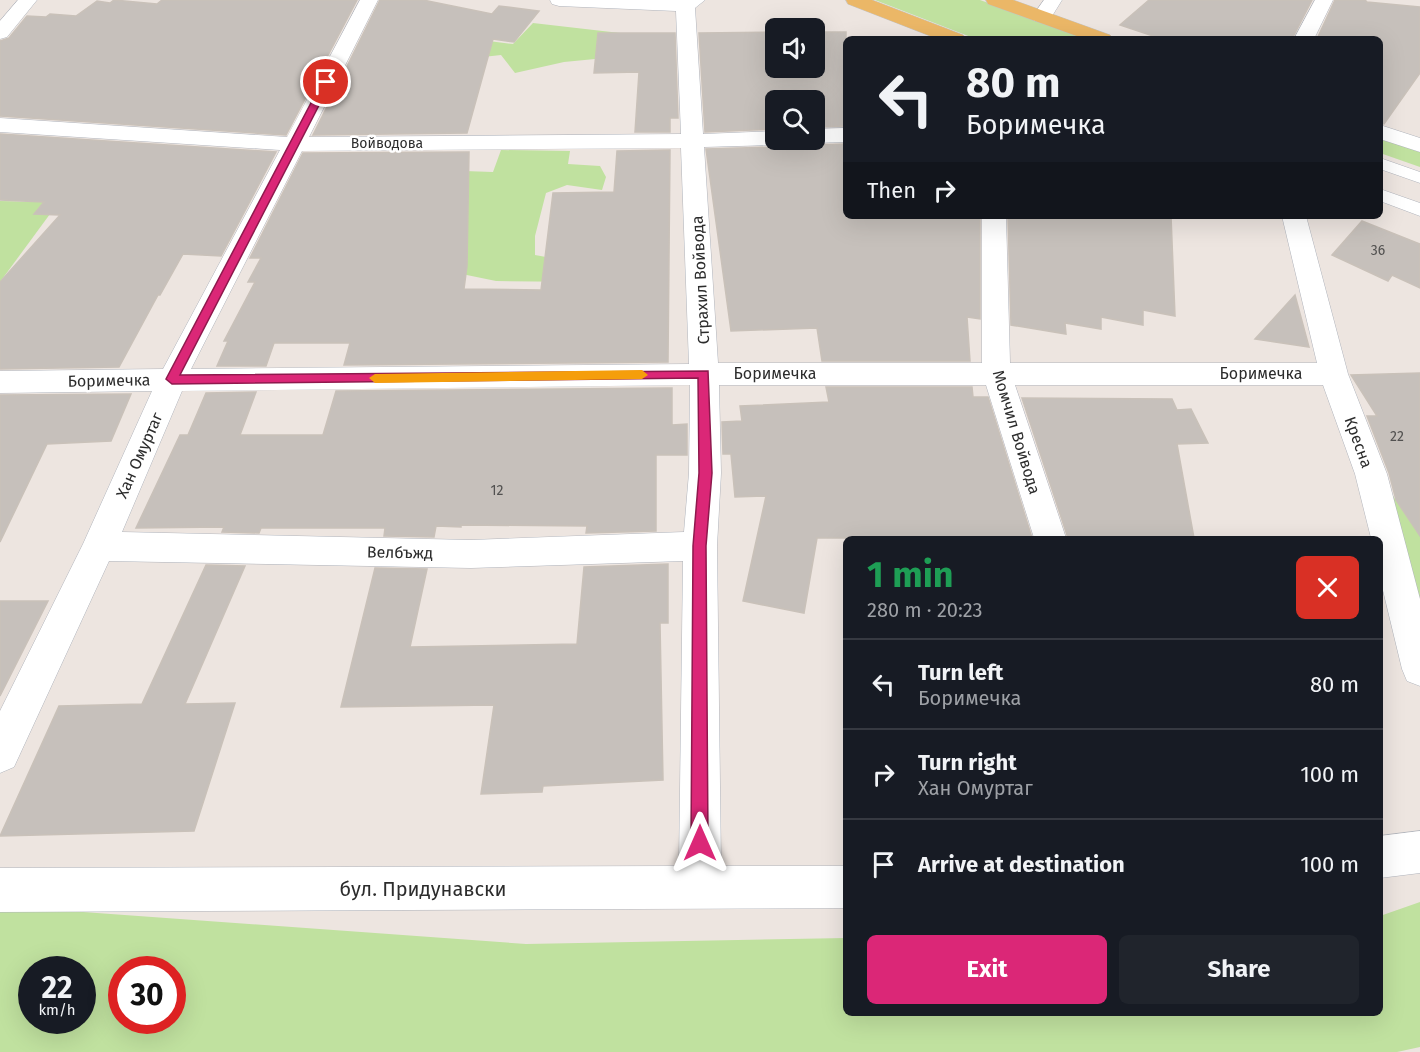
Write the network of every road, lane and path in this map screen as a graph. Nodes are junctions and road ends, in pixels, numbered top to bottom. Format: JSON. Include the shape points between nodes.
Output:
{"nodes":[{"id":1,"x":8,"y":0,"type":"edge"},
{"id":2,"x":28,"y":0,"type":"edge"},
{"id":3,"x":369,"y":0,"type":"edge"},
{"id":4,"x":559,"y":0,"type":"edge"},
{"id":5,"x":855,"y":0,"type":"edge"},
{"id":6,"x":995,"y":0,"type":"edge"},
{"id":7,"x":1053,"y":0,"type":"edge"},
{"id":8,"x":1324,"y":0,"type":"edge"},
{"id":9,"x":691,"y":3,"type":"edge"},
{"id":10,"x":0,"y":5,"type":"edge"},
{"id":11,"x":1042,"y":16,"type":"junction"},
{"id":12,"x":0,"y":33,"type":"edge"},
{"id":13,"x":948,"y":36,"type":"edge"},
{"id":14,"x":1095,"y":36,"type":"edge"},
{"id":15,"x":1306,"y":36,"type":"edge"},
{"id":16,"x":0,"y":125,"type":"edge"},
{"id":17,"x":1383,"y":133,"type":"edge"},
{"id":18,"x":843,"y":135,"type":"edge"},
{"id":19,"x":825,"y":136,"type":"edge"},
{"id":20,"x":765,"y":138,"type":"edge"},
{"id":21,"x":694,"y":141,"type":"junction"},
{"id":22,"x":295,"y":144,"type":"junction"},
{"id":23,"x":1420,"y":145,"type":"edge"},
{"id":24,"x":1383,"y":164,"type":"edge"},
{"id":25,"x":1420,"y":178,"type":"edge"},
{"id":26,"x":1383,"y":196,"type":"edge"},
{"id":27,"x":1420,"y":210,"type":"edge"},
{"id":28,"x":994,"y":219,"type":"edge"},
{"id":29,"x":1295,"y":219,"type":"edge"},
{"id":30,"x":996,"y":372,"type":"junction"},
{"id":31,"x":704,"y":374,"type":"junction"},
{"id":32,"x":1334,"y":374,"type":"junction"},
{"id":33,"x":172,"y":379,"type":"junction"},
{"id":34,"x":0,"y":382,"type":"edge"},
{"id":35,"x":1049,"y":536,"type":"edge"},
{"id":36,"x":99,"y":546,"type":"junction"},
{"id":37,"x":699,"y":546,"type":"junction"},
{"id":38,"x":1420,"y":669,"type":"edge"},
{"id":39,"x":0,"y":753,"type":"edge"},
{"id":40,"x":1420,"y":852,"type":"edge"},
{"id":41,"x":1383,"y":857,"type":"edge"},
{"id":42,"x":843,"y":887,"type":"edge"},
{"id":43,"x":700,"y":889,"type":"junction"},
{"id":44,"x":0,"y":890,"type":"edge"}],
"edges":[{"from":1,"to":10,"type":"street"},
{"from":2,"to":12,"type":"street"},
{"from":3,"to":22,"type":"street","name":"Хан Омуртаг"},
{"from":4,"to":9,"type":"street"},
{"from":5,"to":13,"type":"main road"},
{"from":6,"to":11,"type":"main road"},
{"from":7,"to":11,"type":"street"},
{"from":8,"to":15,"type":"street"},
{"from":9,"to":21,"type":"street","name":"Страхил Войвода"},
{"from":11,"to":14,"type":"main road"},
{"from":16,"to":22,"type":"street","name":"Войводова"},
{"from":17,"to":23,"type":"street"},
{"from":18,"to":19,"type":"street"},
{"from":20,"to":21,"type":"street","name":"Войводова"},
{"from":21,"to":22,"type":"street","name":"Войводова"},
{"from":21,"to":31,"type":"street","name":"Страхил Войвода"},
{"from":22,"to":33,"type":"street","name":"Хан Омуртаг"},
{"from":24,"to":25,"type":"lane"},
{"from":26,"to":27,"type":"lane"},
{"from":28,"to":30,"type":"street","name":"Момчил Войвода"},
{"from":29,"to":32,"type":"street","name":"Кресна"},
{"from":30,"to":31,"type":"street","name":"Боримечка"},
{"from":30,"to":32,"type":"street","name":"Боримечка"},
{"from":30,"to":35,"type":"street","name":"Момчил Войвода"},
{"from":31,"to":33,"type":"street","name":"Боримечка"},
{"from":31,"to":37,"type":"street","name":"Страхил Войвода","via":[[705,473]]},
{"from":32,"to":38,"type":"street","name":"Кресна","via":[[1371,474]]},
{"from":33,"to":34,"type":"street","name":"Боримечка"},
{"from":33,"to":36,"type":"street","name":"Хан Омуртаг"},
{"from":36,"to":37,"type":"street","name":"Велбъжд","via":[[471,554]]},
{"from":36,"to":39,"type":"street","name":"Хан Омуртаг"},
{"from":37,"to":43,"type":"street","name":"Страхил Войвода"},
{"from":40,"to":41,"type":"street"},
{"from":42,"to":43,"type":"street","name":"бул. Придунавски"},
{"from":43,"to":44,"type":"street","name":"бул. Придунавски"}]}
